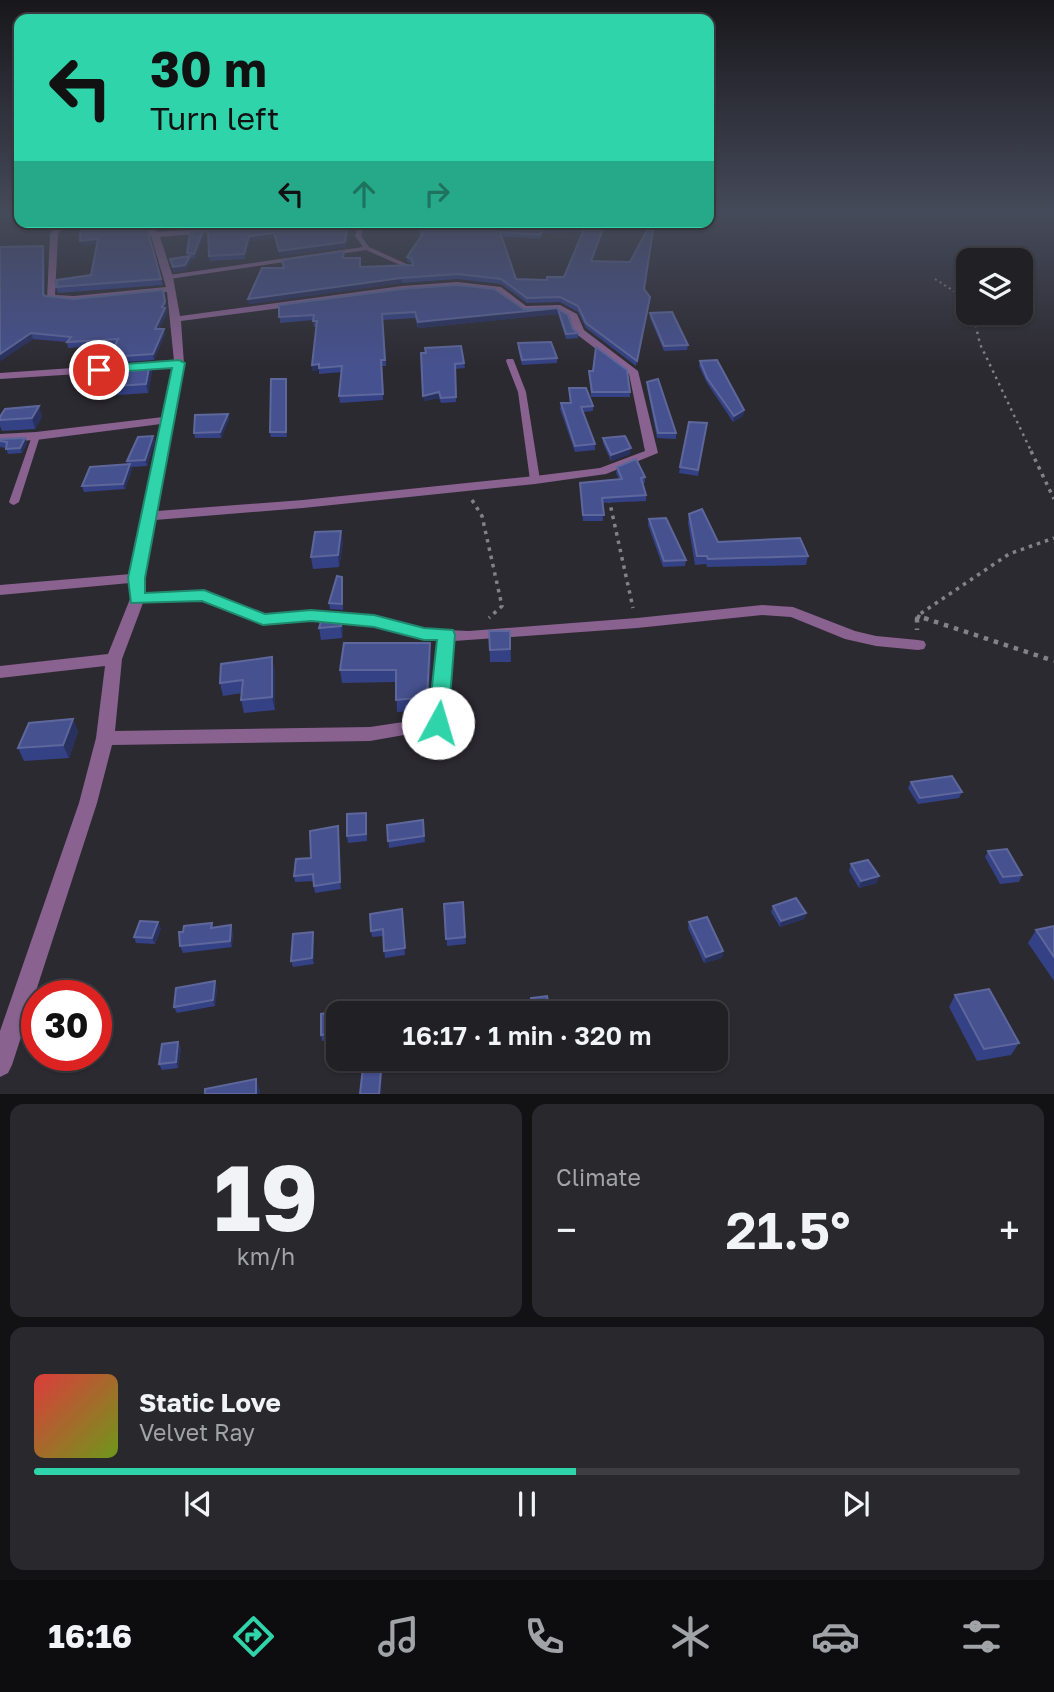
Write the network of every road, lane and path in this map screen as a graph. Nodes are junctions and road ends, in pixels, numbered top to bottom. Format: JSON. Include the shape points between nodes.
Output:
{"nodes":[{"id":1,"x":52,"y":264,"type":"edge"},
{"id":2,"x":165,"y":264,"type":"edge"},
{"id":3,"x":258,"y":264,"type":"edge"},
{"id":4,"x":402,"y":264,"type":"edge"},
{"id":5,"x":409,"y":267,"type":"edge"},
{"id":6,"x":934,"y":279,"type":"dead end"},
{"id":7,"x":171,"y":283,"type":"junction"},
{"id":8,"x":956,"y":293,"type":"edge"},
{"id":9,"x":176,"y":319,"type":"junction"},
{"id":10,"x":976,"y":325,"type":"edge"},
{"id":11,"x":510,"y":361,"type":"dead end"},
{"id":12,"x":179,"y":363,"type":"junction"},
{"id":13,"x":0,"y":376,"type":"edge"},
{"id":14,"x":169,"y":420,"type":"junction"},
{"id":15,"x":36,"y":436,"type":"junction"},
{"id":16,"x":0,"y":438,"type":"edge"},
{"id":17,"x":602,"y":471,"type":"junction"},
{"id":18,"x":536,"y":480,"type":"junction"},
{"id":19,"x":465,"y":489,"type":"junction"},
{"id":20,"x":1054,"y":499,"type":"edge"},
{"id":21,"x":14,"y":502,"type":"dead end"},
{"id":22,"x":150,"y":516,"type":"junction"},
{"id":23,"x":1054,"y":538,"type":"edge"},
{"id":24,"x":136,"y":578,"type":"junction"},
{"id":25,"x":0,"y":590,"type":"edge"},
{"id":26,"x":137,"y":599,"type":"junction"},
{"id":27,"x":917,"y":616,"type":"junction"},
{"id":28,"x":637,"y":624,"type":"junction"},
{"id":29,"x":447,"y":635,"type":"junction"},
{"id":30,"x":469,"y":635,"type":"junction"},
{"id":31,"x":919,"y":645,"type":"joint"},
{"id":32,"x":114,"y":659,"type":"junction"},
{"id":33,"x":1054,"y":661,"type":"edge"},
{"id":34,"x":0,"y":672,"type":"edge"},
{"id":35,"x":105,"y":738,"type":"junction"},
{"id":36,"x":0,"y":1065,"type":"edge"}],
"edges":[{"from":1,"to":7,"type":"street","via":[[50,297],[74,299]]},
{"from":2,"to":7,"type":"street"},
{"from":3,"to":7,"type":"lane"},
{"from":4,"to":5,"type":"lane"},
{"from":6,"to":8,"type":"path"},
{"from":7,"to":9,"type":"street"},
{"from":9,"to":12,"type":"street"},
{"from":9,"to":17,"type":"street","via":[[457,285],[498,289],[524,309],[560,308],[574,316],[579,331],[634,373],[652,453]]},
{"from":10,"to":20,"type":"path","via":[[980,344]]},
{"from":11,"to":18,"type":"lane","via":[[522,392]]},
{"from":12,"to":13,"type":"street"},
{"from":12,"to":14,"type":"street"},
{"from":14,"to":15,"type":"street"},
{"from":14,"to":22,"type":"street"},
{"from":15,"to":16,"type":"street"},
{"from":15,"to":21,"type":"lane"},
{"from":17,"to":18,"type":"street"},
{"from":17,"to":28,"type":"path"},
{"from":18,"to":19,"type":"street"},
{"from":19,"to":22,"type":"street"},
{"from":19,"to":30,"type":"path","via":[[482,516],[502,606]]},
{"from":22,"to":24,"type":"street"},
{"from":23,"to":27,"type":"path","via":[[1009,554]]},
{"from":24,"to":25,"type":"street"},
{"from":24,"to":26,"type":"street"},
{"from":26,"to":29,"type":"street","via":[[204,595],[263,620],[311,615]]},
{"from":26,"to":32,"type":"street"},
{"from":27,"to":31,"type":"path"},
{"from":27,"to":33,"type":"path"},
{"from":28,"to":30,"type":"street"},
{"from":28,"to":31,"type":"street","via":[[762,610],[793,612],[876,642]]},
{"from":29,"to":30,"type":"street"},
{"from":29,"to":35,"type":"street","via":[[438,723],[370,734]]},
{"from":32,"to":34,"type":"street"},
{"from":32,"to":35,"type":"street"},
{"from":35,"to":36,"type":"street","via":[[88,803]]}]}
